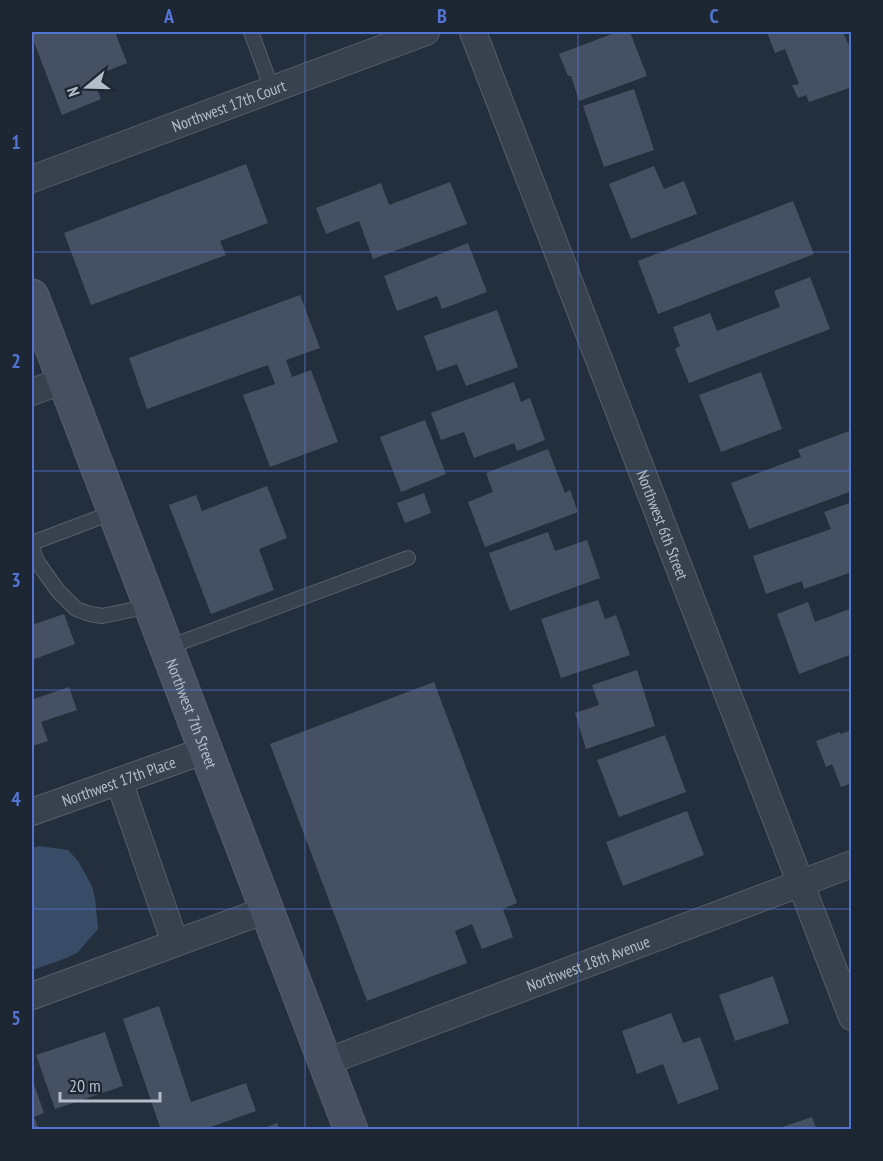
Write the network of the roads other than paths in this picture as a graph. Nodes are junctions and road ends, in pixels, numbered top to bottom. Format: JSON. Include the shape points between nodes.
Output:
{"nodes":[{"id":1,"x":251,"y":32,"type":"edge"},
{"id":2,"x":426,"y":32,"type":"edge"},
{"id":3,"x":472,"y":32,"type":"edge"},
{"id":4,"x":391,"y":38,"type":"edge"},
{"id":5,"x":272,"y":89,"type":"junction"},
{"id":6,"x":32,"y":179,"type":"edge"},
{"id":7,"x":32,"y":296,"type":"edge"},
{"id":8,"x":64,"y":380,"type":"junction"},
{"id":9,"x":32,"y":392,"type":"edge"},
{"id":10,"x":114,"y":512,"type":"junction"},
{"id":11,"x":32,"y":544,"type":"edge"},
{"id":12,"x":408,"y":558,"type":"dead end"},
{"id":13,"x":150,"y":606,"type":"junction"},
{"id":14,"x":166,"y":648,"type":"junction"},
{"id":15,"x":206,"y":750,"type":"junction"},
{"id":16,"x":119,"y":781,"type":"junction"},
{"id":17,"x":32,"y":812,"type":"edge"},
{"id":18,"x":852,"y":864,"type":"edge"},
{"id":19,"x":800,"y":884,"type":"junction"},
{"id":20,"x":266,"y":910,"type":"junction"},
{"id":21,"x":175,"y":943,"type":"junction"},
{"id":22,"x":32,"y":996,"type":"edge"},
{"id":23,"x":852,"y":1017,"type":"edge"},
{"id":24,"x":326,"y":1062,"type":"junction"},
{"id":25,"x":351,"y":1130,"type":"edge"}],
"edges":[{"from":1,"to":5,"type":"lane"},
{"from":2,"to":4,"type":"street","name":"Northwest 17th Court"},
{"from":3,"to":19,"type":"street","name":"Northwest 6th Street"},
{"from":4,"to":5,"type":"street","name":"Northwest 17th Court"},
{"from":5,"to":6,"type":"street","name":"Northwest 17th Court"},
{"from":7,"to":8,"type":"main road","name":"Northwest 7th Street"},
{"from":8,"to":9,"type":"street"},
{"from":8,"to":10,"type":"main road","name":"Northwest 7th Street"},
{"from":10,"to":11,"type":"lane"},
{"from":10,"to":13,"type":"main road","name":"Northwest 7th Street"},
{"from":11,"to":13,"type":"lane","via":[[36,560],[76,609],[102,615]]},
{"from":12,"to":14,"type":"lane"},
{"from":13,"to":14,"type":"main road","name":"Northwest 7th Street"},
{"from":14,"to":15,"type":"main road","name":"Northwest 7th Street"},
{"from":15,"to":16,"type":"street","name":"Northwest 17th Place"},
{"from":15,"to":20,"type":"main road","name":"Northwest 7th Street"},
{"from":16,"to":17,"type":"street","name":"Northwest 17th Place"},
{"from":16,"to":21,"type":"street"},
{"from":18,"to":19,"type":"street","name":"Northwest 18th Avenue"},
{"from":19,"to":23,"type":"street","name":"Northwest 6th Street"},
{"from":19,"to":24,"type":"street","name":"Northwest 18th Avenue"},
{"from":20,"to":21,"type":"street"},
{"from":20,"to":24,"type":"main road","name":"Northwest 7th Street"},
{"from":21,"to":22,"type":"street"},
{"from":24,"to":25,"type":"main road","name":"Northwest 7th Street"}]}
